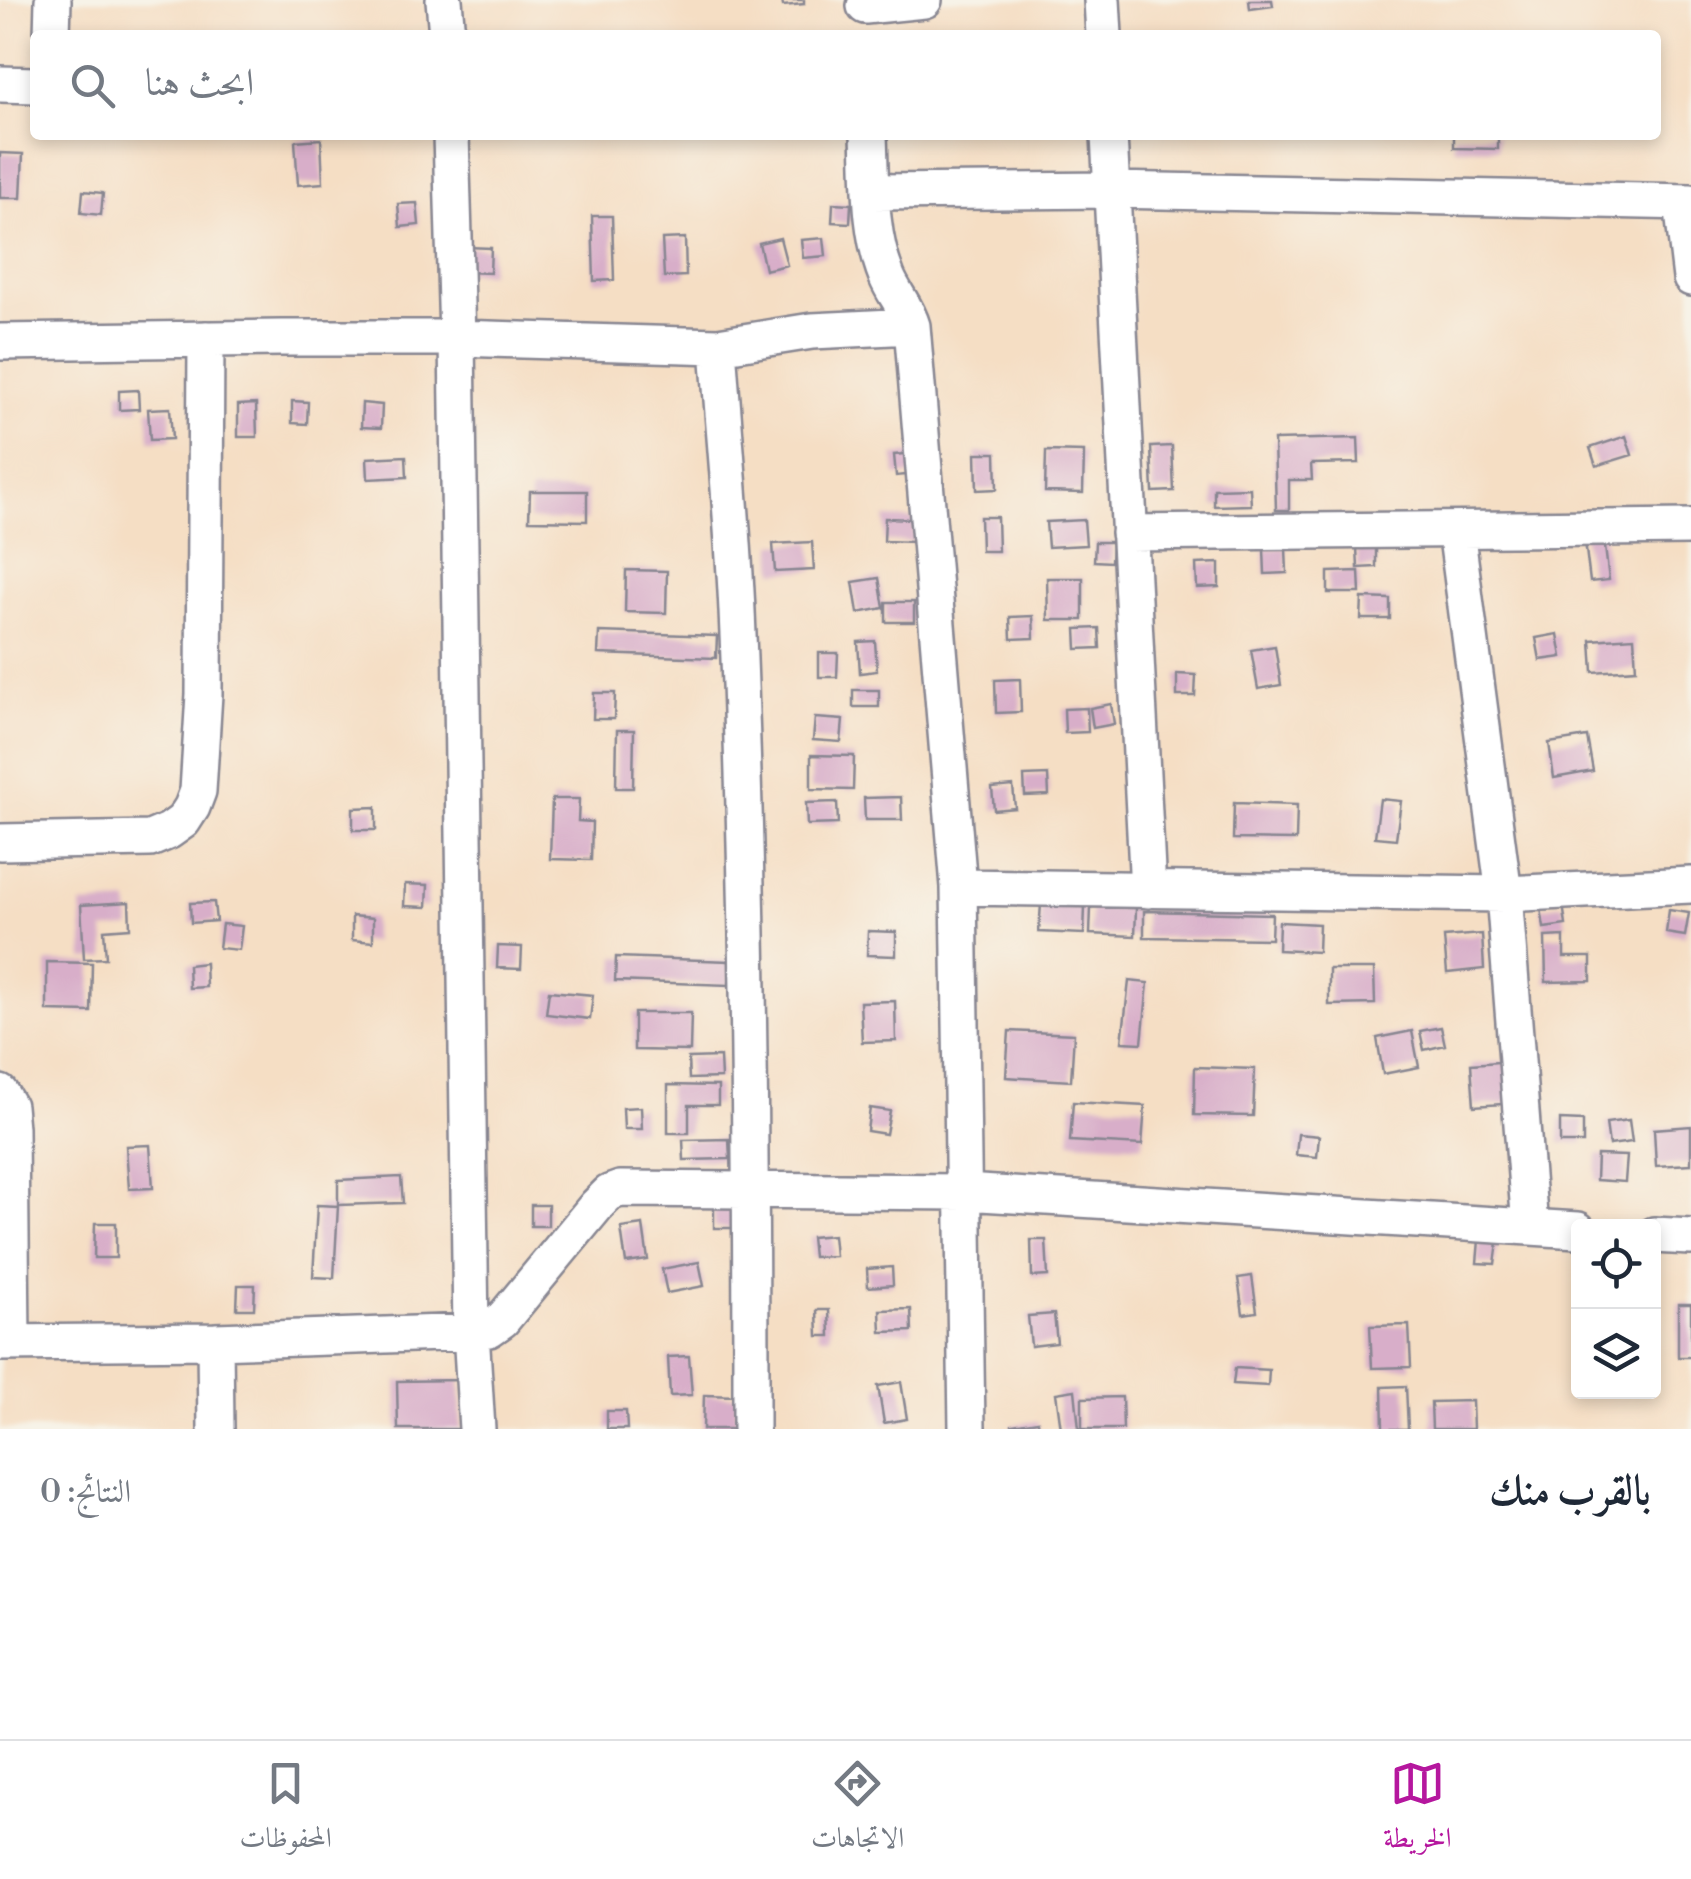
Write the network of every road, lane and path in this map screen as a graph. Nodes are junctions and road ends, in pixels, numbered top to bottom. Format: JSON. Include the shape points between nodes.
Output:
{"nodes":[{"id":1,"x":52,"y":0,"type":"edge"},
{"id":2,"x":444,"y":0,"type":"edge"},
{"id":3,"x":924,"y":0,"type":"edge"},
{"id":4,"x":1102,"y":0,"type":"edge"},
{"id":5,"x":865,"y":13,"type":"edge"},
{"id":6,"x":52,"y":30,"type":"edge"},
{"id":7,"x":447,"y":30,"type":"edge"},
{"id":8,"x":1104,"y":30,"type":"edge"},
{"id":9,"x":0,"y":84,"type":"edge"},
{"id":10,"x":30,"y":85,"type":"edge"},
{"id":11,"x":451,"y":140,"type":"edge"},
{"id":12,"x":869,"y":140,"type":"edge"},
{"id":13,"x":1109,"y":140,"type":"edge"},
{"id":14,"x":1111,"y":190,"type":"junction"},
{"id":15,"x":872,"y":192,"type":"junction"},
{"id":16,"x":1687,"y":203,"type":"edge"},
{"id":17,"x":1691,"y":278,"type":"edge"},
{"id":18,"x":912,"y":326,"type":"junction"},
{"id":19,"x":457,"y":338,"type":"junction"},
{"id":20,"x":206,"y":339,"type":"junction"},
{"id":21,"x":0,"y":342,"type":"edge"},
{"id":22,"x":718,"y":346,"type":"junction"},
{"id":23,"x":1691,"y":527,"type":"edge"},
{"id":24,"x":1456,"y":530,"type":"junction"},
{"id":25,"x":1129,"y":533,"type":"junction"},
{"id":26,"x":0,"y":842,"type":"edge"},
{"id":27,"x":1691,"y":885,"type":"edge"},
{"id":28,"x":959,"y":887,"type":"junction"},
{"id":29,"x":1148,"y":890,"type":"junction"},
{"id":30,"x":1504,"y":894,"type":"junction"},
{"id":31,"x":0,"y":1093,"type":"edge"},
{"id":32,"x":751,"y":1191,"type":"junction"},
{"id":33,"x":964,"y":1192,"type":"junction"},
{"id":34,"x":1530,"y":1227,"type":"junction"},
{"id":35,"x":1571,"y":1230,"type":"edge"},
{"id":36,"x":1661,"y":1235,"type":"edge"},
{"id":37,"x":1691,"y":1237,"type":"edge"},
{"id":38,"x":471,"y":1332,"type":"junction"},
{"id":39,"x":215,"y":1341,"type":"junction"},
{"id":40,"x":6,"y":1343,"type":"edge"},
{"id":41,"x":216,"y":1429,"type":"edge"},
{"id":42,"x":478,"y":1429,"type":"edge"},
{"id":43,"x":751,"y":1429,"type":"edge"},
{"id":44,"x":967,"y":1429,"type":"edge"}],
"edges":[{"from":1,"to":6,"type":"street"},
{"from":2,"to":7,"type":"street"},
{"from":3,"to":5,"type":"street"},
{"from":4,"to":8,"type":"street"},
{"from":9,"to":10,"type":"street"},
{"from":11,"to":19,"type":"street"},
{"from":12,"to":15,"type":"street"},
{"from":13,"to":14,"type":"street"},
{"from":14,"to":15,"type":"street"},
{"from":14,"to":16,"type":"street"},
{"from":14,"to":25,"type":"street"},
{"from":15,"to":18,"type":"street","via":[[880,255]]},
{"from":16,"to":17,"type":"street"},
{"from":18,"to":22,"type":"street","via":[[812,331]]},
{"from":18,"to":28,"type":"street"},
{"from":19,"to":20,"type":"street"},
{"from":19,"to":22,"type":"street"},
{"from":19,"to":38,"type":"street"},
{"from":20,"to":21,"type":"street"},
{"from":20,"to":26,"type":"street","via":[[204,694],[192,807],[184,822],[150,839]]},
{"from":22,"to":32,"type":"street","via":[[744,787]]},
{"from":23,"to":24,"type":"street"},
{"from":24,"to":25,"type":"street"},
{"from":24,"to":30,"type":"street"},
{"from":25,"to":29,"type":"street"},
{"from":27,"to":30,"type":"street"},
{"from":28,"to":29,"type":"street"},
{"from":28,"to":33,"type":"street"},
{"from":29,"to":30,"type":"street"},
{"from":30,"to":34,"type":"street"},
{"from":31,"to":40,"type":"street","via":[[10,1128]]},
{"from":32,"to":33,"type":"street"},
{"from":32,"to":38,"type":"street","via":[[609,1193],[502,1320]]},
{"from":32,"to":43,"type":"street"},
{"from":33,"to":34,"type":"street"},
{"from":33,"to":44,"type":"street"},
{"from":34,"to":35,"type":"street"},
{"from":36,"to":37,"type":"street"},
{"from":38,"to":39,"type":"street"},
{"from":38,"to":42,"type":"street"},
{"from":39,"to":40,"type":"street"},
{"from":39,"to":41,"type":"street"}]}
